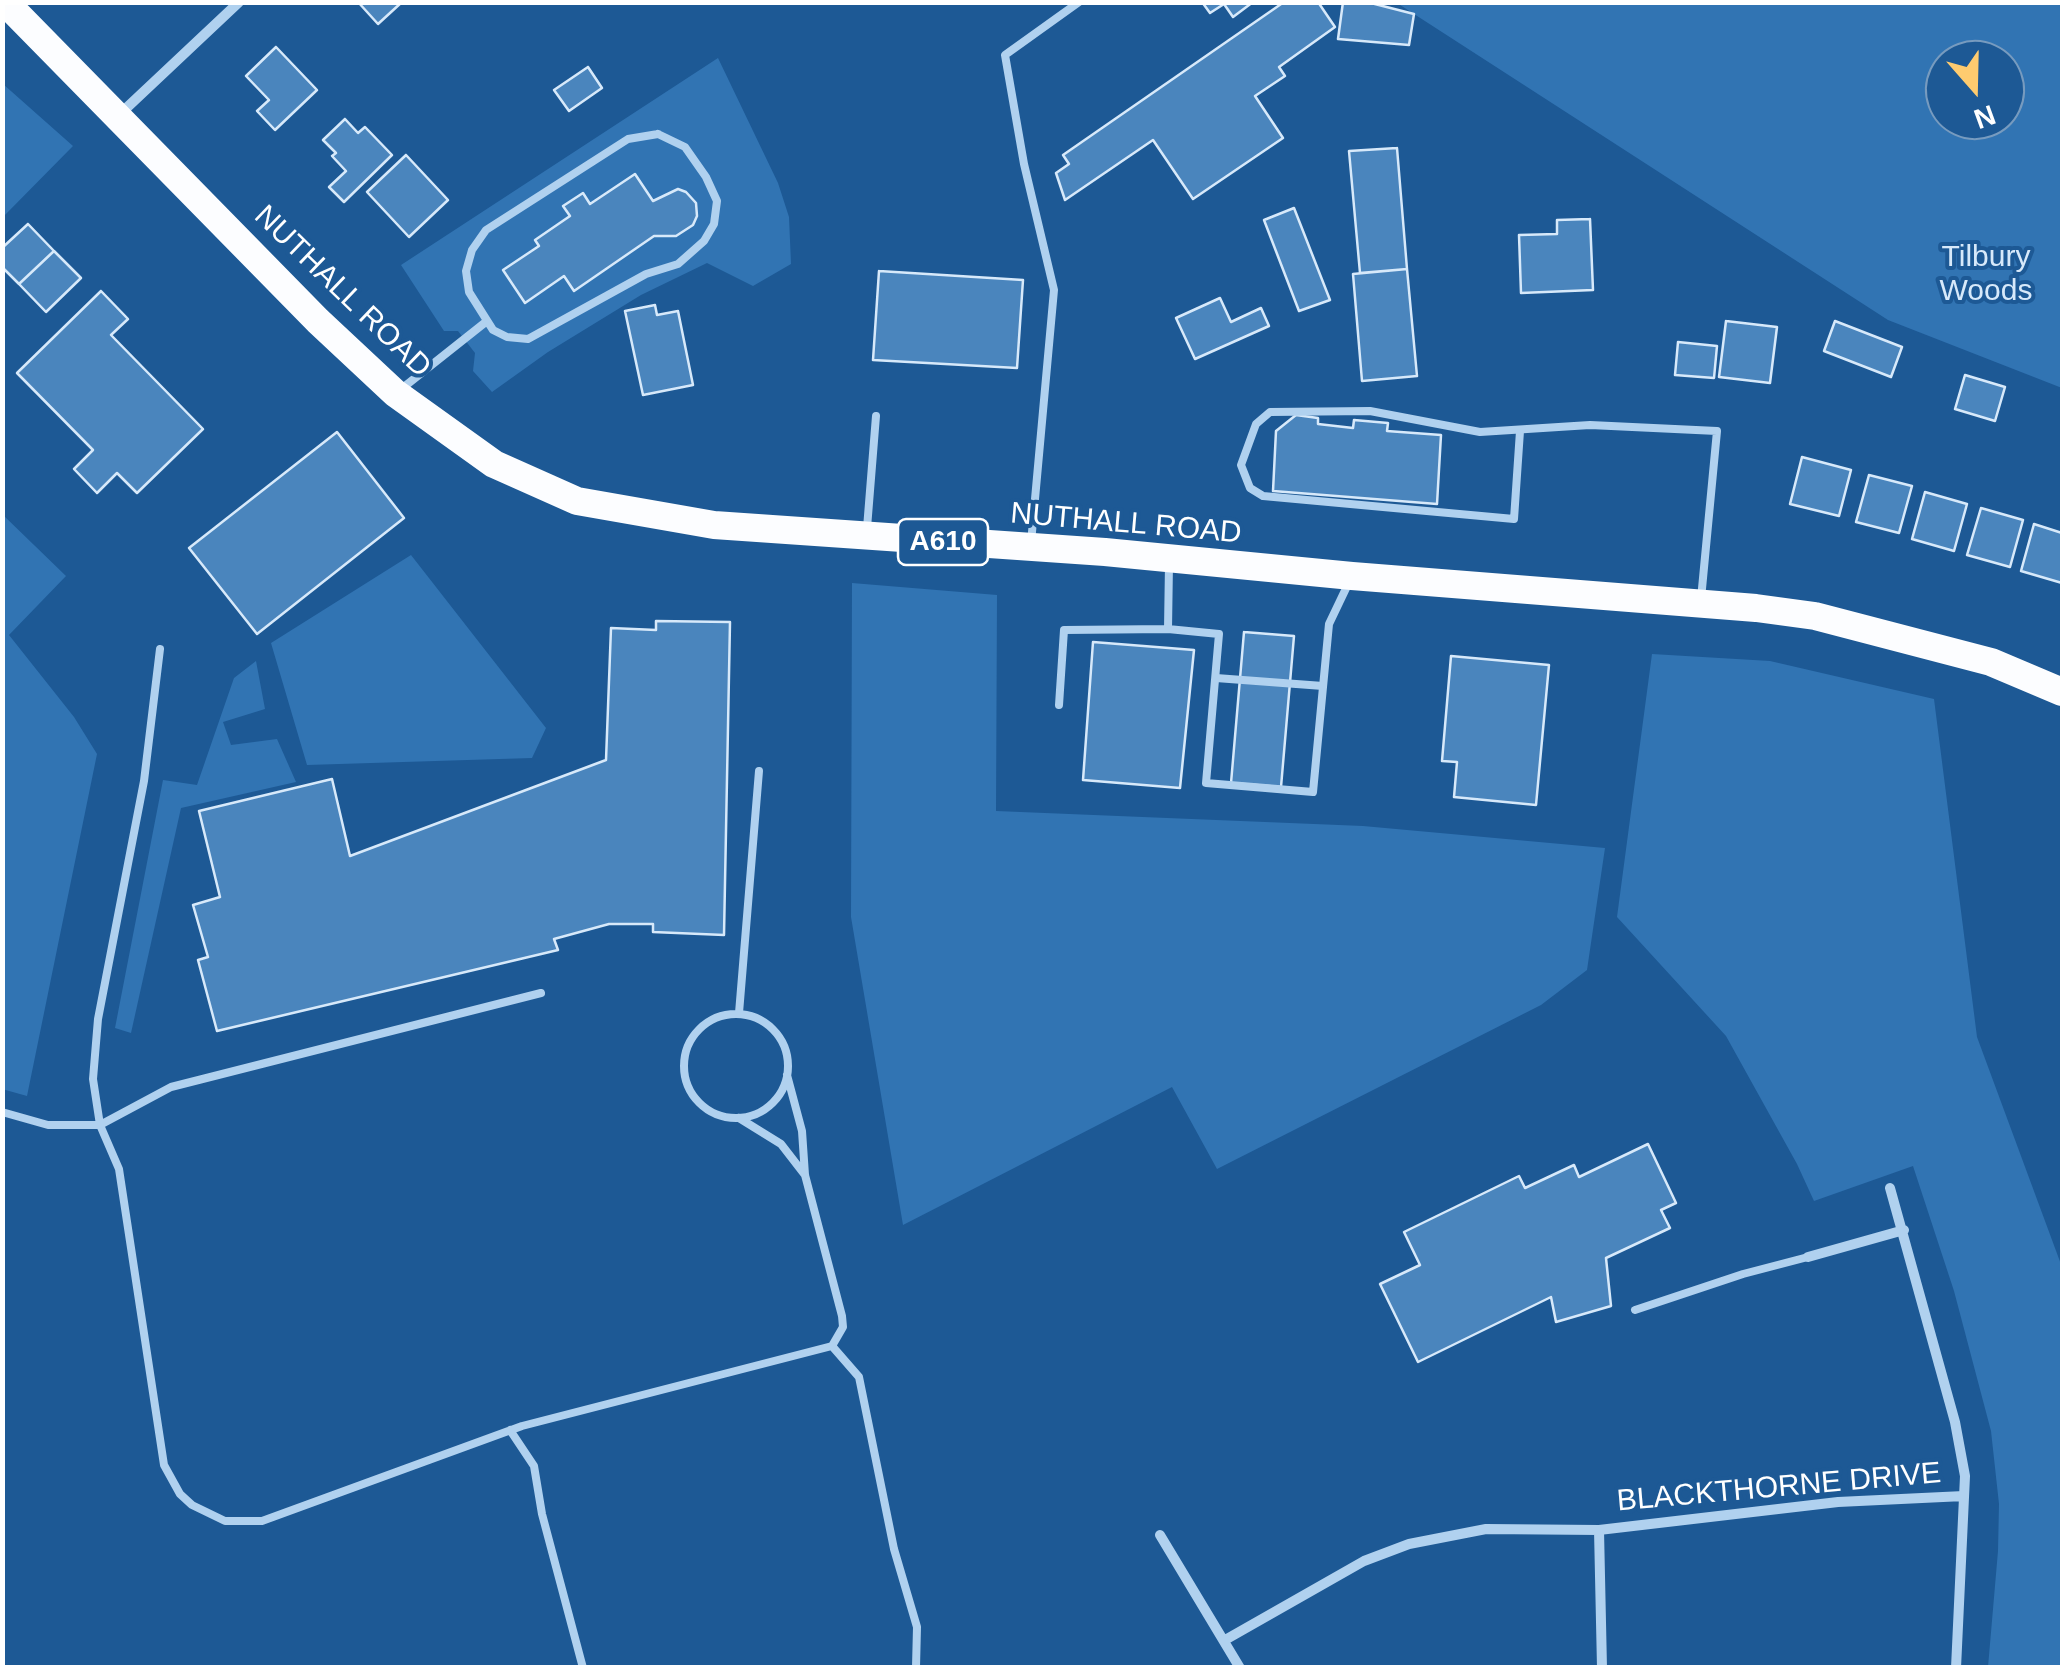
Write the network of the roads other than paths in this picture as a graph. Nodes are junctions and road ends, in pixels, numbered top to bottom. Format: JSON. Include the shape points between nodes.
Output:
{"nodes":[{"id":1,"x":5,"y":2,"type":"edge"},
{"id":2,"x":239,"y":2,"type":"edge"},
{"id":3,"x":1079,"y":2,"type":"edge"},
{"id":4,"x":119,"y":115,"type":"junction"},
{"id":5,"x":486,"y":321,"type":"junction"},
{"id":6,"x":396,"y":393,"type":"junction"},
{"id":7,"x":876,"y":416,"type":"dead end"},
{"id":8,"x":1520,"y":430,"type":"junction"},
{"id":9,"x":867,"y":538,"type":"junction"},
{"id":10,"x":1030,"y":548,"type":"junction"},
{"id":11,"x":1169,"y":559,"type":"junction"},
{"id":12,"x":1352,"y":576,"type":"junction"},
{"id":13,"x":1701,"y":602,"type":"junction"},
{"id":14,"x":1168,"y":629,"type":"junction"},
{"id":15,"x":160,"y":649,"type":"dead end"},
{"id":16,"x":1216,"y":678,"type":"junction"},
{"id":17,"x":1323,"y":686,"type":"junction"},
{"id":18,"x":2062,"y":692,"type":"edge"},
{"id":19,"x":1058,"y":705,"type":"dead end"},
{"id":20,"x":759,"y":771,"type":"dead end"},
{"id":21,"x":541,"y":993,"type":"dead end"},
{"id":22,"x":739,"y":1014,"type":"junction"},
{"id":23,"x":788,"y":1075,"type":"junction"},
{"id":24,"x":2,"y":1112,"type":"edge"},
{"id":25,"x":740,"y":1118,"type":"junction"},
{"id":26,"x":100,"y":1125,"type":"junction"},
{"id":27,"x":804,"y":1175,"type":"junction"},
{"id":28,"x":1890,"y":1188,"type":"dead end"},
{"id":29,"x":1904,"y":1230,"type":"junction"},
{"id":30,"x":1808,"y":1258,"type":"joint"},
{"id":31,"x":1635,"y":1310,"type":"dead end"},
{"id":32,"x":832,"y":1346,"type":"junction"},
{"id":33,"x":510,"y":1430,"type":"junction"},
{"id":34,"x":1964,"y":1496,"type":"junction"},
{"id":35,"x":1599,"y":1530,"type":"junction"},
{"id":36,"x":1160,"y":1535,"type":"dead end"},
{"id":37,"x":1225,"y":1640,"type":"junction"},
{"id":38,"x":915,"y":1667,"type":"edge"},
{"id":39,"x":582,"y":1668,"type":"edge"},
{"id":40,"x":1240,"y":1668,"type":"edge"},
{"id":41,"x":1602,"y":1668,"type":"edge"},
{"id":42,"x":1956,"y":1668,"type":"edge"}],
"edges":[{"from":1,"to":4,"type":"highway","name":"NUTHALL ROAD","number":"A610"},
{"from":2,"to":4,"type":"street"},
{"from":3,"to":10,"type":"lane","via":[[1004,54],[1054,290]]},
{"from":4,"to":6,"type":"highway","name":"NUTHALL ROAD","number":"A610"},
{"from":5,"to":5,"type":"lane","via":[[469,292],[466,271],[486,230],[628,139],[658,134],[685,147],[716,201],[704,241],[678,264],[646,274],[528,338],[507,337]]},
{"from":5,"to":6,"type":"lane"},
{"from":6,"to":9,"type":"highway","name":"NUTHALL ROAD","number":"A610","via":[[494,464],[577,502],[714,525]]},
{"from":7,"to":9,"type":"lane"},
{"from":8,"to":8,"type":"lane","via":[[1514,519],[1263,496],[1250,488],[1241,465],[1256,424],[1270,412],[1370,411],[1480,432]]},
{"from":8,"to":13,"type":"lane","via":[[1590,425],[1718,432]]},
{"from":9,"to":10,"type":"highway","name":"NUTHALL ROAD","number":"A610"},
{"from":10,"to":11,"type":"highway","name":"NUTHALL ROAD","number":"A610"},
{"from":11,"to":12,"type":"highway","name":"NUTHALL ROAD","number":"A610"},
{"from":11,"to":14,"type":"lane"},
{"from":12,"to":13,"type":"highway","name":"NUTHALL ROAD","number":"A610"},
{"from":12,"to":17,"type":"lane","via":[[1329,624]]},
{"from":13,"to":18,"type":"highway","name":"NUTHALL ROAD","number":"A610","via":[[1815,616],[1991,662]]},
{"from":14,"to":16,"type":"lane","via":[[1220,634]]},
{"from":14,"to":19,"type":"lane","via":[[1064,630]]},
{"from":15,"to":26,"type":"lane","via":[[144,781],[98,1020],[93,1079]]},
{"from":16,"to":17,"type":"lane"},
{"from":16,"to":17,"type":"lane","via":[[1206,783],[1313,792]]},
{"from":20,"to":22,"type":"lane"},
{"from":21,"to":26,"type":"lane","via":[[170,1088]]},
{"from":22,"to":23,"type":"lane","via":[[771,1027],[782,1041]]},
{"from":22,"to":25,"type":"lane","via":[[706,1024],[686,1050],[684,1067],[695,1098]]},
{"from":23,"to":25,"type":"lane","via":[[770,1105]]},
{"from":23,"to":27,"type":"lane"},
{"from":24,"to":26,"type":"lane","via":[[48,1125]]},
{"from":25,"to":27,"type":"lane","via":[[781,1144]]},
{"from":26,"to":33,"type":"lane","via":[[119,1169],[164,1465],[192,1505],[225,1521],[262,1522]]},
{"from":27,"to":32,"type":"lane","via":[[842,1316]]},
{"from":28,"to":29,"type":"street"},
{"from":29,"to":30,"type":"street"},
{"from":29,"to":34,"type":"street","via":[[1955,1422]]},
{"from":30,"to":31,"type":"lane"},
{"from":32,"to":33,"type":"lane"},
{"from":32,"to":38,"type":"lane","via":[[858,1377],[917,1627]]},
{"from":33,"to":39,"type":"lane","via":[[534,1466]]},
{"from":34,"to":35,"type":"street","name":"BLACKTHORNE DRIVE","via":[[1838,1502]]},
{"from":34,"to":42,"type":"street"},
{"from":35,"to":37,"type":"street","name":"BLACKTHORNE DRIVE","via":[[1486,1529],[1408,1544],[1364,1561]]},
{"from":35,"to":41,"type":"street","name":"BLACKTHORNE DRIVE"},
{"from":36,"to":37,"type":"street"},
{"from":37,"to":40,"type":"street"}]}
